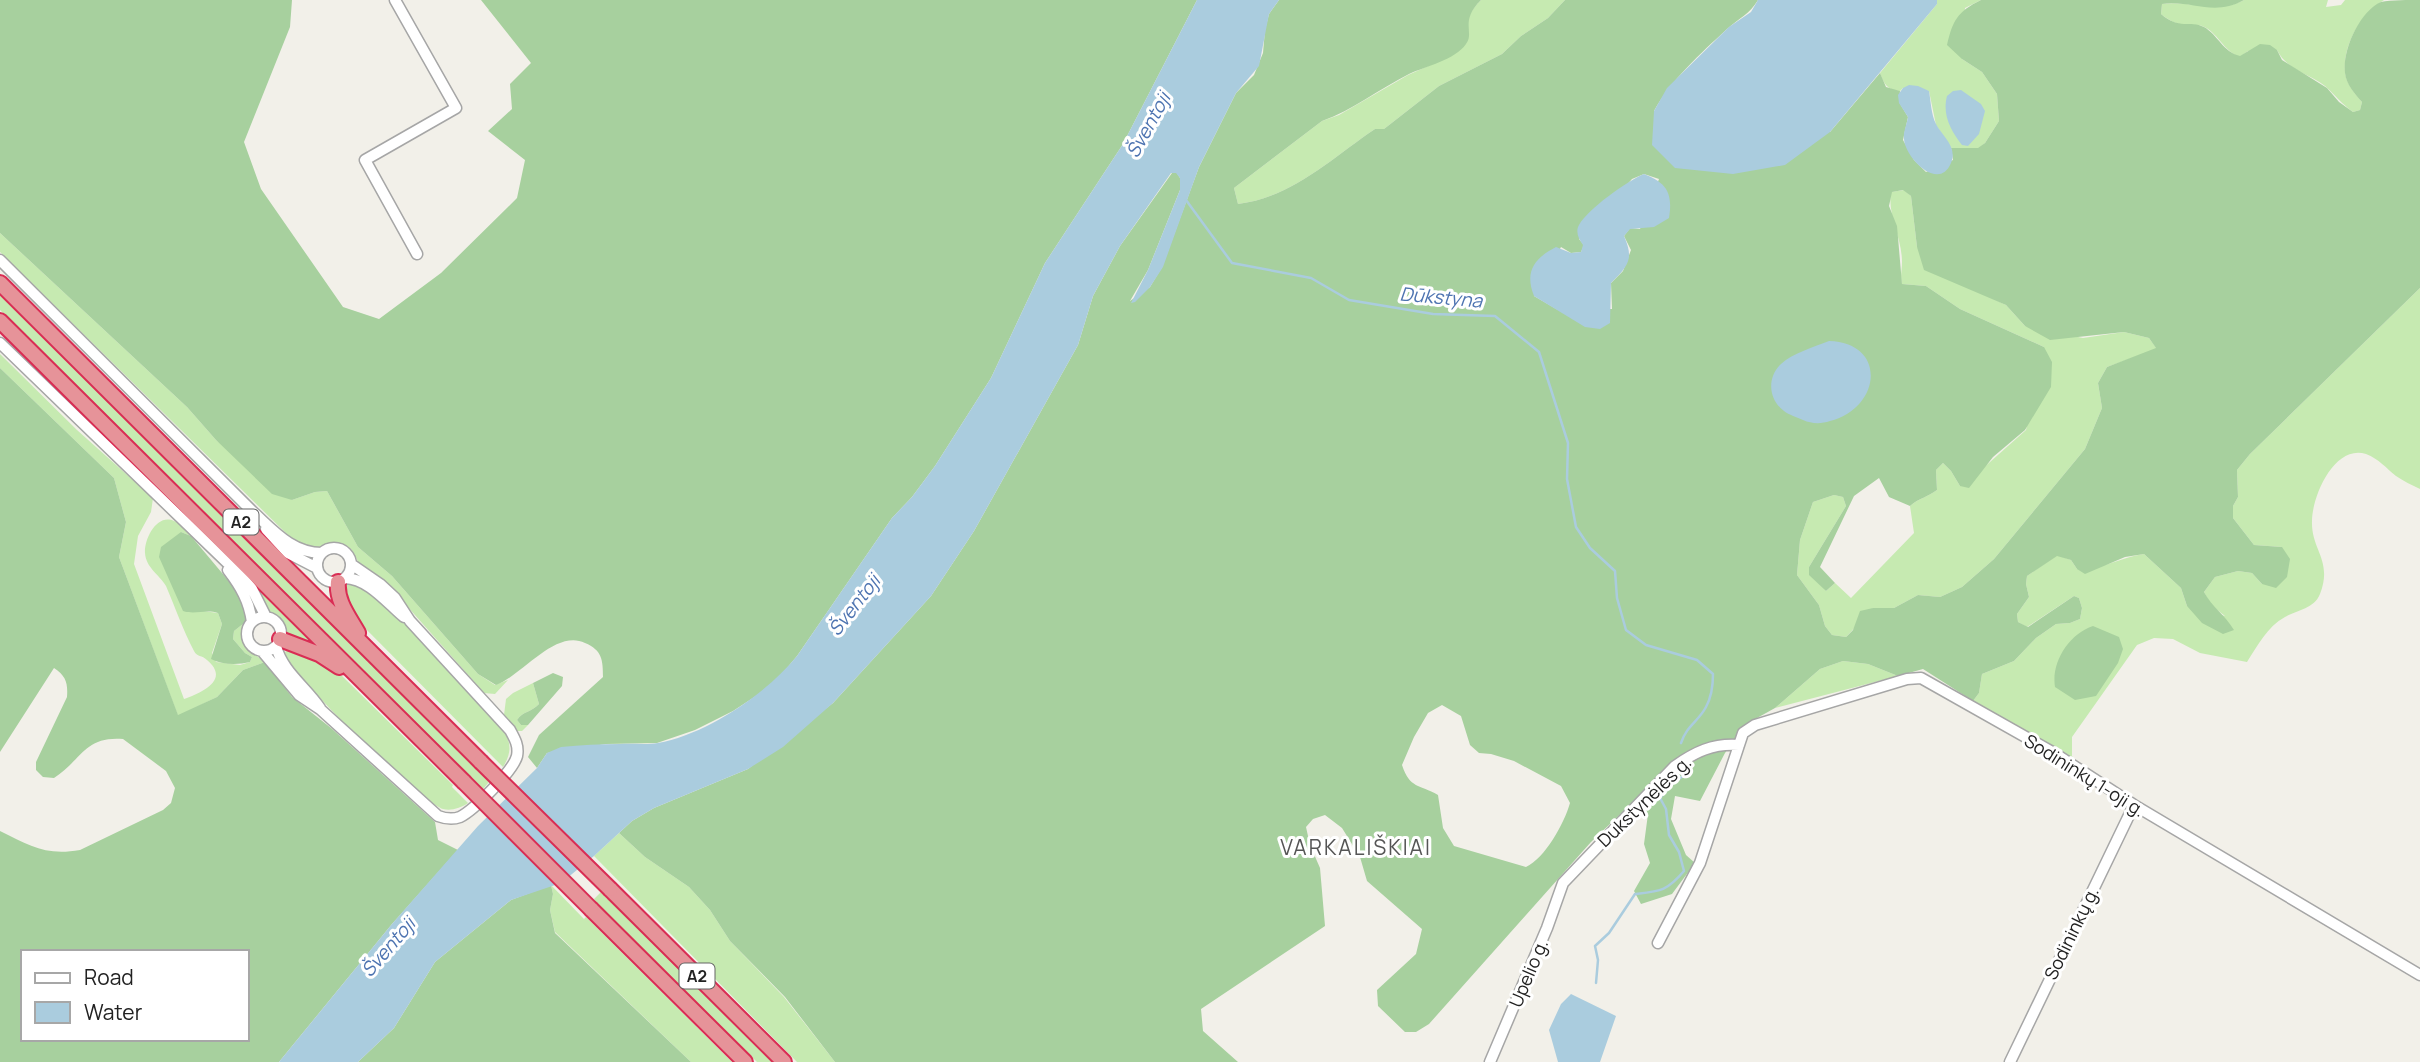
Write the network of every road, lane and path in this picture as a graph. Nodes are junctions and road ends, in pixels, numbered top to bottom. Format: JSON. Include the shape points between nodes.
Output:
{"nodes":[{"id":1,"x":395,"y":0,"type":"edge"},
{"id":2,"x":417,"y":254,"type":"dead end"},
{"id":3,"x":0,"y":260,"type":"edge"},
{"id":4,"x":0,"y":283,"type":"edge"},
{"id":5,"x":0,"y":321,"type":"edge"},
{"id":6,"x":0,"y":343,"type":"edge"},
{"id":7,"x":253,"y":512,"type":"junction"},
{"id":8,"x":213,"y":551,"type":"junction"},
{"id":9,"x":322,"y":553,"type":"junction"},
{"id":10,"x":351,"y":564,"type":"junction"},
{"id":11,"x":317,"y":568,"type":"junction"},
{"id":12,"x":342,"y":580,"type":"junction"},
{"id":13,"x":266,"y":617,"type":"junction"},
{"id":14,"x":410,"y":621,"type":"junction"},
{"id":15,"x":252,"y":622,"type":"junction"},
{"id":16,"x":278,"y":643,"type":"junction"},
{"id":17,"x":368,"y":649,"type":"junction"},
{"id":18,"x":262,"y":652,"type":"junction"},
{"id":19,"x":368,"y":687,"type":"junction"},
{"id":20,"x":320,"y":709,"type":"junction"},
{"id":21,"x":1739,"y":745,"type":"junction"},
{"id":22,"x":2134,"y":805,"type":"junction"},
{"id":23,"x":1563,"y":883,"type":"joint"},
{"id":24,"x":1658,"y":943,"type":"dead end"},
{"id":25,"x":2420,"y":975,"type":"edge"},
{"id":26,"x":745,"y":1062,"type":"edge"},
{"id":27,"x":783,"y":1062,"type":"edge"},
{"id":28,"x":1490,"y":1062,"type":"edge"},
{"id":29,"x":2010,"y":1062,"type":"edge"}],
"edges":[{"from":1,"to":2,"type":"street","via":[[456,108],[365,160]]},
{"from":3,"to":7,"type":"street"},
{"from":4,"to":17,"type":"highway","number":"A2"},
{"from":5,"to":19,"type":"highway","number":"A2"},
{"from":6,"to":8,"type":"street"},
{"from":7,"to":9,"type":"street","via":[[297,549]]},
{"from":7,"to":11,"type":"street","via":[[276,543]]},
{"from":8,"to":13,"type":"street","via":[[253,590]]},
{"from":8,"to":15,"type":"street","via":[[240,585]]},
{"from":9,"to":10,"type":"street","via":[[338,548]]},
{"from":9,"to":11,"type":"street"},
{"from":10,"to":12,"type":"street"},
{"from":10,"to":14,"type":"street","via":[[380,583]]},
{"from":11,"to":12,"type":"street","via":[[324,579]]},
{"from":12,"to":14,"type":"street","via":[[355,578],[365,584]]},
{"from":12,"to":17,"type":"highway","via":[[338,591],[342,604]]},
{"from":13,"to":15,"type":"street"},
{"from":13,"to":16,"type":"street","via":[[279,628]]},
{"from":14,"to":20,"type":"street","via":[[516,740],[512,768],[489,791],[461,816],[438,816]]},
{"from":15,"to":18,"type":"street","via":[[248,642]]},
{"from":16,"to":18,"type":"street"},
{"from":16,"to":19,"type":"highway","via":[[318,654]]},
{"from":16,"to":20,"type":"street","via":[[286,669]]},
{"from":17,"to":27,"type":"highway","number":"A2","bridge":true},
{"from":18,"to":20,"type":"street","via":[[299,695]]},
{"from":19,"to":26,"type":"highway","number":"A2","bridge":true},
{"from":21,"to":22,"type":"street","name":"Sodininkų 1-oji g.","via":[[1743,733],[1755,725],[1921,678],[2054,753]]},
{"from":21,"to":23,"type":"street","name":"Dukstynėlės g.","via":[[1696,751],[1675,766]]},
{"from":21,"to":24,"type":"street","via":[[1700,863]]},
{"from":22,"to":25,"type":"street","name":"Sodininkų 1-oji g."},
{"from":22,"to":29,"type":"street","name":"Sodininkų g."},
{"from":23,"to":28,"type":"street","name":"Upelio g."}]}
